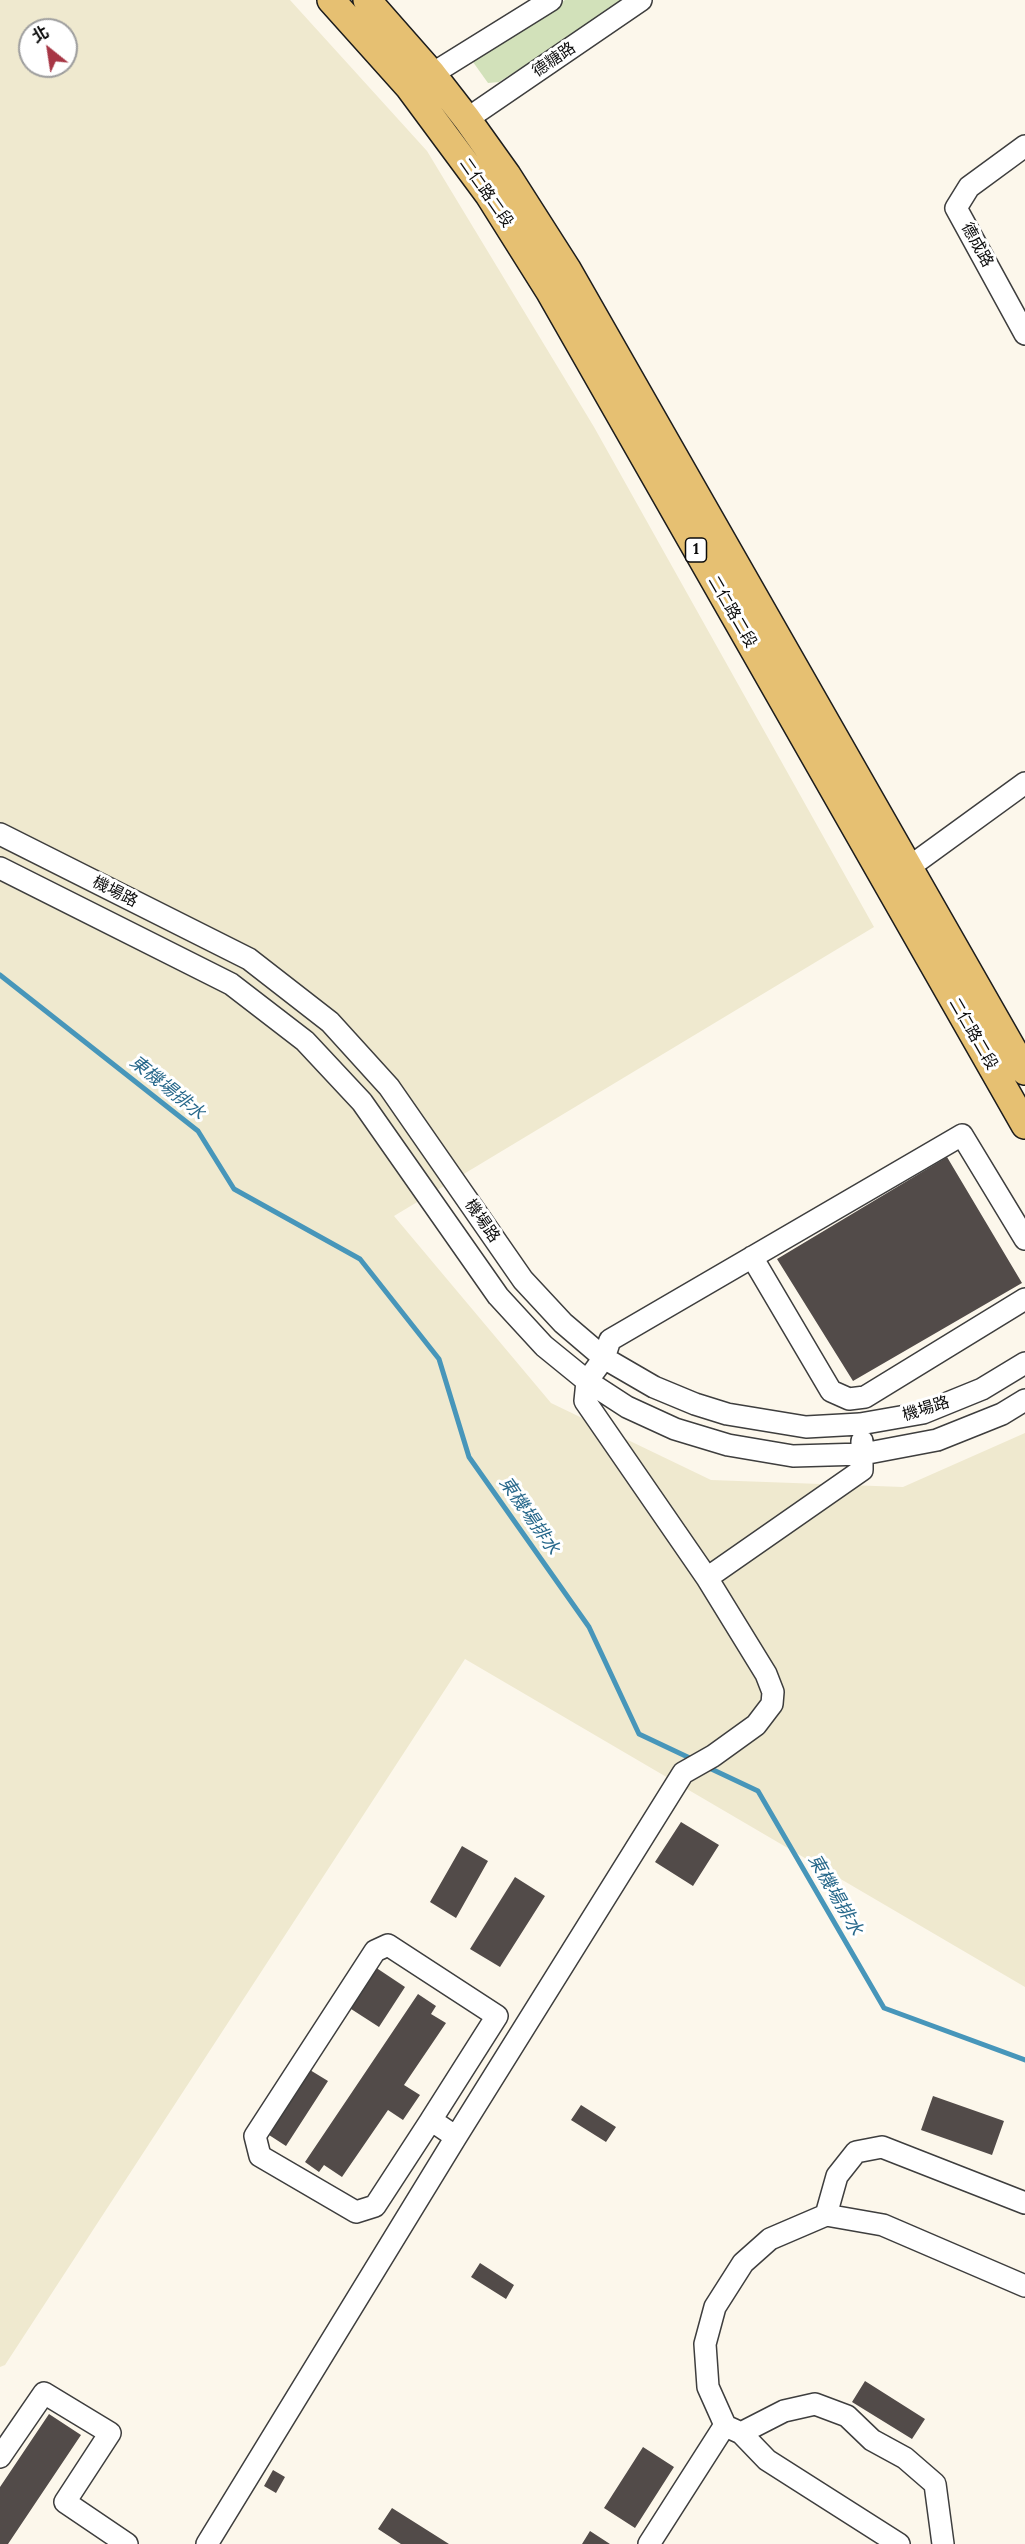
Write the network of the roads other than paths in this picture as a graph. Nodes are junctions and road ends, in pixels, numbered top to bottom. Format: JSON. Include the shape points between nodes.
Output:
{"nodes":[{"id":1,"x":331,"y":0,"type":"edge"},
{"id":2,"x":367,"y":0,"type":"edge"},
{"id":3,"x":551,"y":0,"type":"edge"},
{"id":4,"x":641,"y":0,"type":"edge"},
{"id":5,"x":432,"y":74,"type":"junction"},
{"id":6,"x":467,"y":119,"type":"junction"},
{"id":7,"x":1025,"y":146,"type":"edge"},
{"id":8,"x":1025,"y":334,"type":"edge"},
{"id":9,"x":1025,"y":783,"type":"edge"},
{"id":10,"x":0,"y":834,"type":"edge"},
{"id":11,"x":0,"y":868,"type":"edge"},
{"id":12,"x":908,"y":868,"type":"junction"},
{"id":13,"x":1025,"y":1071,"type":"edge"},
{"id":14,"x":1025,"y":1125,"type":"edge"},
{"id":15,"x":1025,"y":1239,"type":"edge"},
{"id":16,"x":752,"y":1257,"type":"junction"},
{"id":17,"x":1025,"y":1299,"type":"edge"},
{"id":18,"x":604,"y":1358,"type":"junction"},
{"id":19,"x":1025,"y":1363,"type":"edge"},
{"id":20,"x":587,"y":1381,"type":"junction"},
{"id":21,"x":1025,"y":1400,"type":"edge"},
{"id":22,"x":860,"y":1424,"type":"junction"},
{"id":23,"x":863,"y":1454,"type":"junction"},
{"id":24,"x":707,"y":1578,"type":"junction"},
{"id":25,"x":430,"y":2120,"type":"junction"},
{"id":26,"x":456,"y":2137,"type":"junction"},
{"id":27,"x":1025,"y":2203,"type":"edge"},
{"id":28,"x":826,"y":2215,"type":"junction"},
{"id":29,"x":1025,"y":2286,"type":"edge"},
{"id":30,"x":733,"y":2429,"type":"junction"},
{"id":31,"x":0,"y":2457,"type":"edge"},
{"id":32,"x":127,"y":2544,"type":"edge"},
{"id":33,"x":207,"y":2544,"type":"edge"},
{"id":34,"x":649,"y":2544,"type":"edge"},
{"id":35,"x":898,"y":2544,"type":"edge"},
{"id":36,"x":943,"y":2544,"type":"edge"}],
"edges":[{"from":1,"to":14,"type":"main road","name":"二仁路二段","number":"1","via":[[409,87],[489,195],[550,292]]},
{"from":2,"to":5,"type":"main road","name":"二仁路二段","number":"1"},
{"from":3,"to":5,"type":"street"},
{"from":4,"to":6,"type":"street","name":"德糖路"},
{"from":5,"to":6,"type":"main road","name":"二仁路二段","number":"1"},
{"from":6,"to":12,"type":"main road","name":"二仁路二段","number":"1","via":[[567,269]]},
{"from":7,"to":8,"type":"street","name":"德成路","via":[[969,187],[956,208]]},
{"from":9,"to":12,"type":"street"},
{"from":10,"to":18,"type":"street","name":"機場路","via":[[249,959],[330,1022],[388,1087],[523,1280],[563,1323]]},
{"from":11,"to":20,"type":"street","name":"機場路","via":[[231,984],[305,1041],[362,1102],[498,1296],[544,1346]]},
{"from":12,"to":13,"type":"main road","name":"二仁路二段","number":"1"},
{"from":15,"to":16,"type":"street","via":[[962,1135]]},
{"from":16,"to":17,"type":"street","via":[[831,1391],[849,1399],[866,1397]]},
{"from":16,"to":18,"type":"street","via":[[610,1340]]},
{"from":18,"to":20,"type":"street"},
{"from":18,"to":22,"type":"street","name":"機場路","via":[[654,1387],[728,1414],[806,1427]]},
{"from":19,"to":22,"type":"street","name":"機場路","via":[[982,1389],[923,1413]]},
{"from":20,"to":23,"type":"street","name":"機場路","via":[[627,1407],[675,1429],[728,1445],[793,1455]]},
{"from":20,"to":24,"type":"street","via":[[585,1401]]},
{"from":21,"to":23,"type":"street","name":"機場路","via":[[1002,1414],[938,1440]]},
{"from":22,"to":23,"type":"street"},
{"from":23,"to":24,"type":"street","via":[[862,1470]]},
{"from":24,"to":26,"type":"street","via":[[766,1674],[773,1692],[772,1704],[756,1725],[683,1773]]},
{"from":25,"to":25,"type":"street","via":[[497,2016],[388,1945],[375,1951],[255,2136],[260,2156],[356,2212],[375,2206]]},
{"from":25,"to":26,"type":"street"},
{"from":26,"to":33,"type":"street"},
{"from":27,"to":28,"type":"street","via":[[882,2147],[856,2152],[837,2176]]},
{"from":28,"to":29,"type":"street","via":[[883,2225]]},
{"from":28,"to":30,"type":"street","via":[[770,2239],[743,2263],[715,2307],[705,2344],[708,2386]]},
{"from":30,"to":34,"type":"street"},
{"from":30,"to":35,"type":"street","via":[[767,2460]]},
{"from":30,"to":36,"type":"street","via":[[815,2404],[847,2416],[872,2440],[905,2458],[935,2484]]},
{"from":31,"to":32,"type":"street","via":[[44,2393],[110,2433],[65,2502]]}]}
